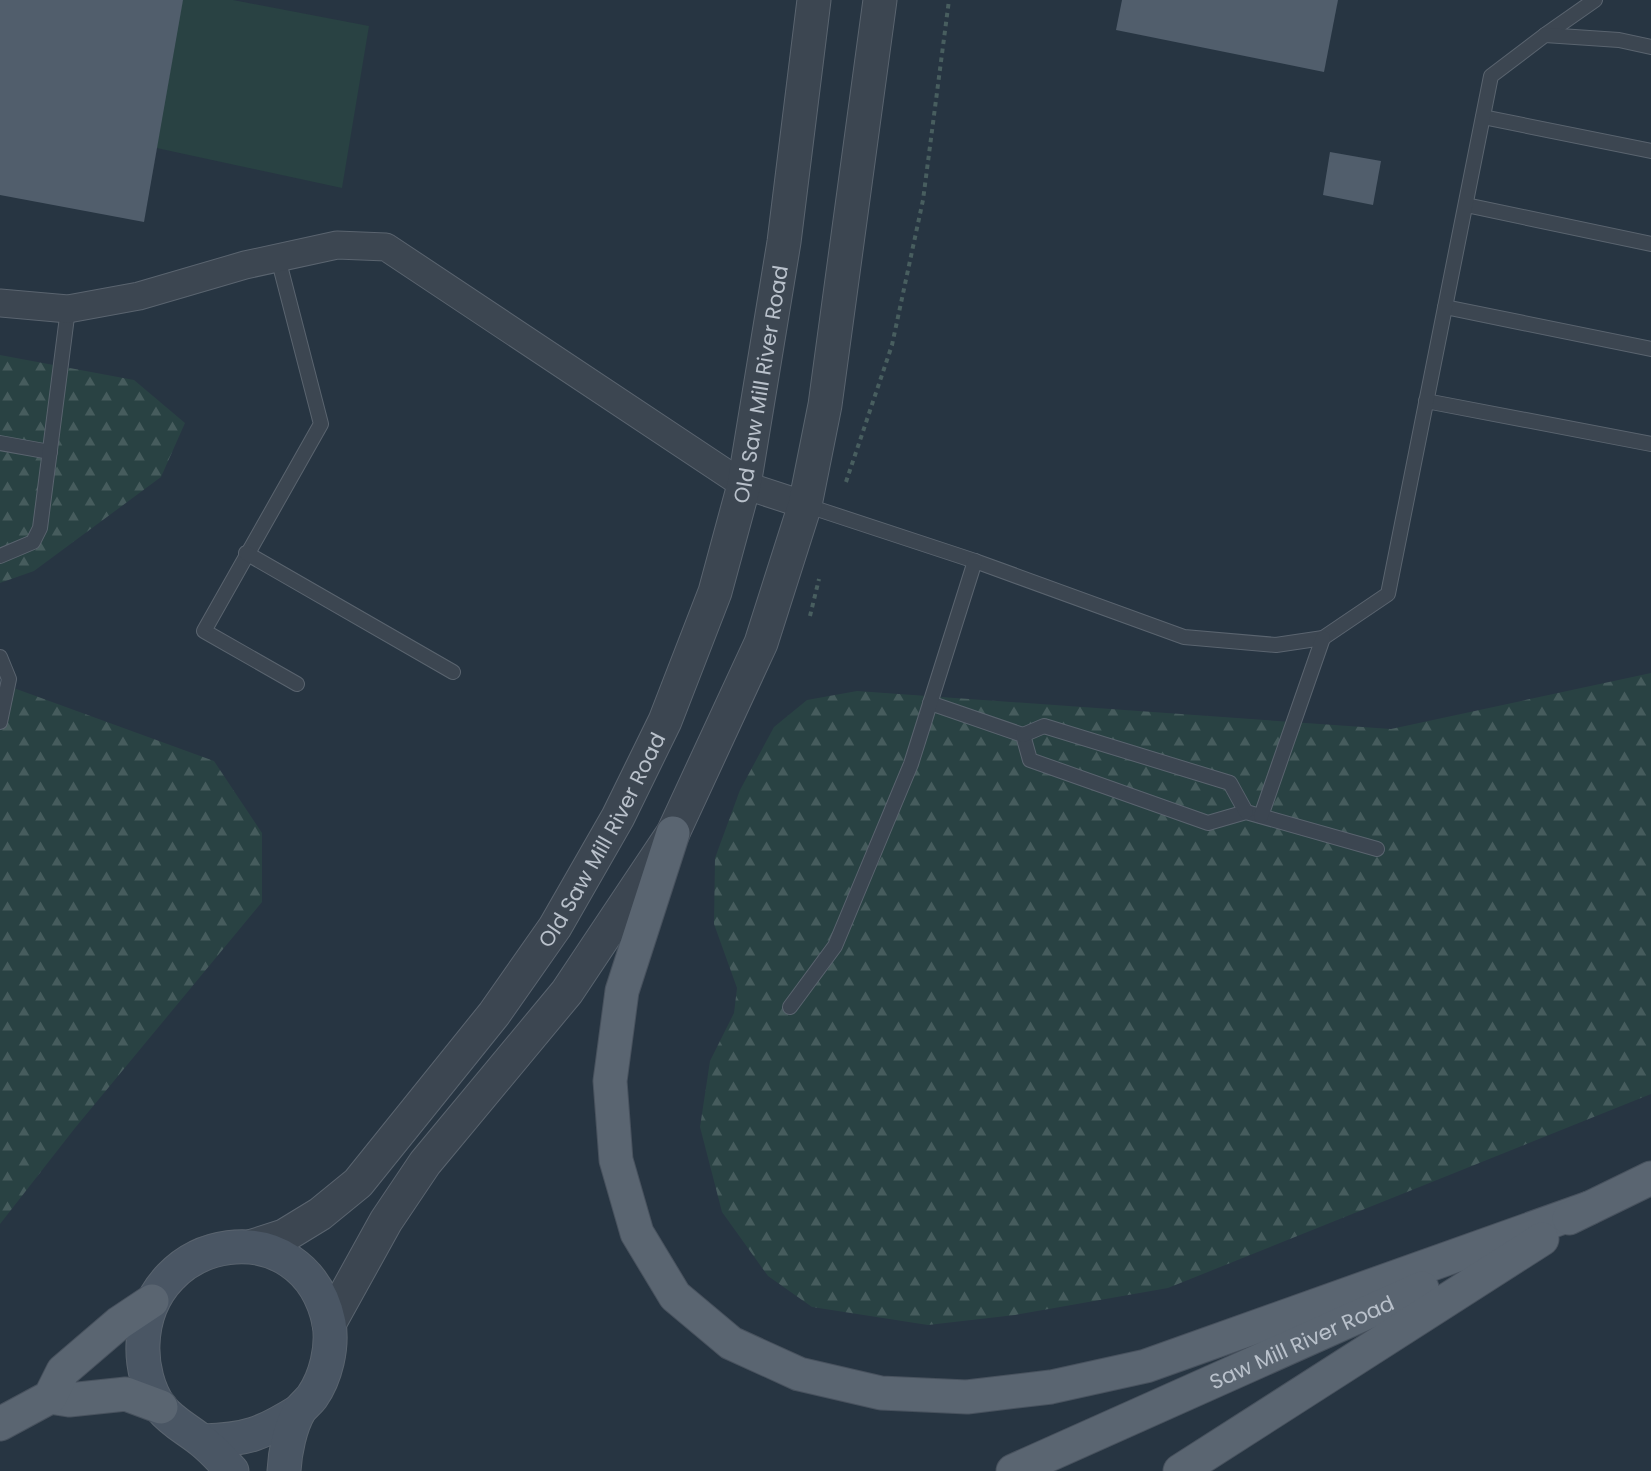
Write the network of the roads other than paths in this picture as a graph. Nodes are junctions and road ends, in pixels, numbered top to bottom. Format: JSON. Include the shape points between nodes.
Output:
{"nodes":[{"id":1,"x":814,"y":0,"type":"edge"},
{"id":2,"x":880,"y":0,"type":"edge"},
{"id":3,"x":1595,"y":0,"type":"edge"},
{"id":4,"x":1545,"y":35,"type":"junction"},
{"id":5,"x":1651,"y":47,"type":"edge"},
{"id":6,"x":1483,"y":117,"type":"junction"},
{"id":7,"x":1651,"y":151,"type":"edge"},
{"id":8,"x":1466,"y":205,"type":"junction"},
{"id":9,"x":1651,"y":244,"type":"edge"},
{"id":10,"x":278,"y":258,"type":"junction"},
{"id":11,"x":0,"y":303,"type":"edge"},
{"id":12,"x":1445,"y":307,"type":"junction"},
{"id":13,"x":68,"y":309,"type":"junction"},
{"id":14,"x":1651,"y":349,"type":"edge"},
{"id":15,"x":1426,"y":402,"type":"junction"},
{"id":16,"x":0,"y":443,"type":"edge"},
{"id":17,"x":1651,"y":444,"type":"edge"},
{"id":18,"x":50,"y":452,"type":"junction"},
{"id":19,"x":744,"y":485,"type":"junction"},
{"id":20,"x":805,"y":506,"type":"junction"},
{"id":21,"x":246,"y":553,"type":"junction"},
{"id":22,"x":0,"y":556,"type":"edge"},
{"id":23,"x":975,"y":561,"type":"junction"},
{"id":24,"x":1323,"y":638,"type":"junction"},
{"id":25,"x":0,"y":657,"type":"edge"},
{"id":26,"x":453,"y":672,"type":"dead end"},
{"id":27,"x":297,"y":684,"type":"dead end"},
{"id":28,"x":930,"y":703,"type":"junction"},
{"id":29,"x":0,"y":722,"type":"edge"},
{"id":30,"x":1023,"y":735,"type":"junction"},
{"id":31,"x":1246,"y":812,"type":"junction"},
{"id":32,"x":1261,"y":816,"type":"junction"},
{"id":33,"x":673,"y":833,"type":"junction"},
{"id":34,"x":1377,"y":849,"type":"dead end"},
{"id":35,"x":790,"y":1007,"type":"dead end"},
{"id":36,"x":1651,"y":1178,"type":"edge"},
{"id":37,"x":1589,"y":1208,"type":"junction"},
{"id":38,"x":253,"y":1246,"type":"junction"},
{"id":39,"x":152,"y":1301,"type":"junction"},
{"id":40,"x":329,"y":1324,"type":"junction"},
{"id":41,"x":50,"y":1397,"type":"junction"},
{"id":42,"x":161,"y":1407,"type":"junction"},
{"id":43,"x":299,"y":1411,"type":"junction"},
{"id":44,"x":0,"y":1424,"type":"edge"},
{"id":45,"x":203,"y":1441,"type":"junction"},
{"id":46,"x":232,"y":1471,"type":"edge"},
{"id":47,"x":284,"y":1471,"type":"edge"},
{"id":48,"x":1013,"y":1471,"type":"edge"},
{"id":49,"x":1180,"y":1471,"type":"edge"}],
"edges":[{"from":1,"to":19,"type":"street","name":"Old Saw Mill River Road","via":[[784,242]]},
{"from":2,"to":20,"type":"street","via":[[825,405]]},
{"from":3,"to":4,"type":"lane"},
{"from":4,"to":5,"type":"lane","via":[[1619,40]]},
{"from":4,"to":6,"type":"lane","via":[[1491,76]]},
{"from":6,"to":7,"type":"lane"},
{"from":6,"to":8,"type":"lane"},
{"from":8,"to":9,"type":"lane"},
{"from":8,"to":12,"type":"lane"},
{"from":10,"to":13,"type":"street","via":[[139,296]]},
{"from":10,"to":19,"type":"street","via":[[337,245],[386,247]]},
{"from":10,"to":21,"type":"lane","via":[[321,424]]},
{"from":11,"to":13,"type":"street"},
{"from":12,"to":14,"type":"lane"},
{"from":12,"to":15,"type":"lane"},
{"from":13,"to":18,"type":"lane"},
{"from":15,"to":17,"type":"lane"},
{"from":15,"to":24,"type":"lane","via":[[1388,594]]},
{"from":16,"to":18,"type":"lane"},
{"from":18,"to":22,"type":"lane","via":[[40,528],[33,543]]},
{"from":19,"to":20,"type":"street"},
{"from":19,"to":38,"type":"street","name":"Old Saw Mill River Road","via":[[715,592],[665,721],[618,817],[555,927],[494,1014],[358,1183],[320,1214],[284,1236]]},
{"from":20,"to":23,"type":"lane"},
{"from":20,"to":33,"type":"street","via":[[761,643]]},
{"from":21,"to":26,"type":"lane"},
{"from":21,"to":27,"type":"lane","via":[[204,631]]},
{"from":23,"to":24,"type":"lane","via":[[1184,637],[1276,645]]},
{"from":23,"to":28,"type":"lane"},
{"from":24,"to":32,"type":"lane"},
{"from":25,"to":29,"type":"lane","via":[[9,679]]},
{"from":28,"to":30,"type":"lane"},
{"from":28,"to":35,"type":"lane","via":[[911,764],[835,946]]},
{"from":30,"to":31,"type":"lane","via":[[1044,726],[1230,783]]},
{"from":30,"to":31,"type":"lane","via":[[1030,760],[1208,823]]},
{"from":31,"to":32,"type":"lane"},
{"from":32,"to":34,"type":"lane"},
{"from":33,"to":37,"type":"main road","via":[[622,991],[610,1081],[616,1160],[637,1233],[675,1296],[731,1343],[798,1374],[881,1393],[967,1397],[1051,1387],[1146,1366]]},
{"from":33,"to":40,"type":"street","via":[[567,992],[426,1163],[386,1221]]},
{"from":36,"to":37,"type":"main road"},
{"from":37,"to":48,"type":"main road","name":"Saw Mill River Road","via":[[1266,1360]]},
{"from":37,"to":49,"type":"main road"},
{"from":38,"to":39,"type":"main road","name":"Old Saw Mill River Road","via":[[228,1247],[183,1263],[165,1280]]},
{"from":38,"to":40,"type":"main road","via":[[295,1264],[310,1280]]},
{"from":39,"to":41,"type":"main road","via":[[119,1323],[63,1371]]},
{"from":39,"to":42,"type":"main road","name":"Old Saw Mill River Road","via":[[143,1355],[148,1383]]},
{"from":40,"to":43,"type":"main road","via":[[324,1375]]},
{"from":41,"to":42,"type":"main road","via":[[69,1400],[126,1394]]},
{"from":41,"to":44,"type":"main road"},
{"from":42,"to":45,"type":"main road","name":"Old Saw Mill River Road","via":[[181,1428]]},
{"from":43,"to":45,"type":"main road","via":[[266,1432],[236,1440]]},
{"from":43,"to":47,"type":"main road","via":[[285,1454]]},
{"from":45,"to":46,"type":"main road","name":"Old Saw Mill River Road"}]}
